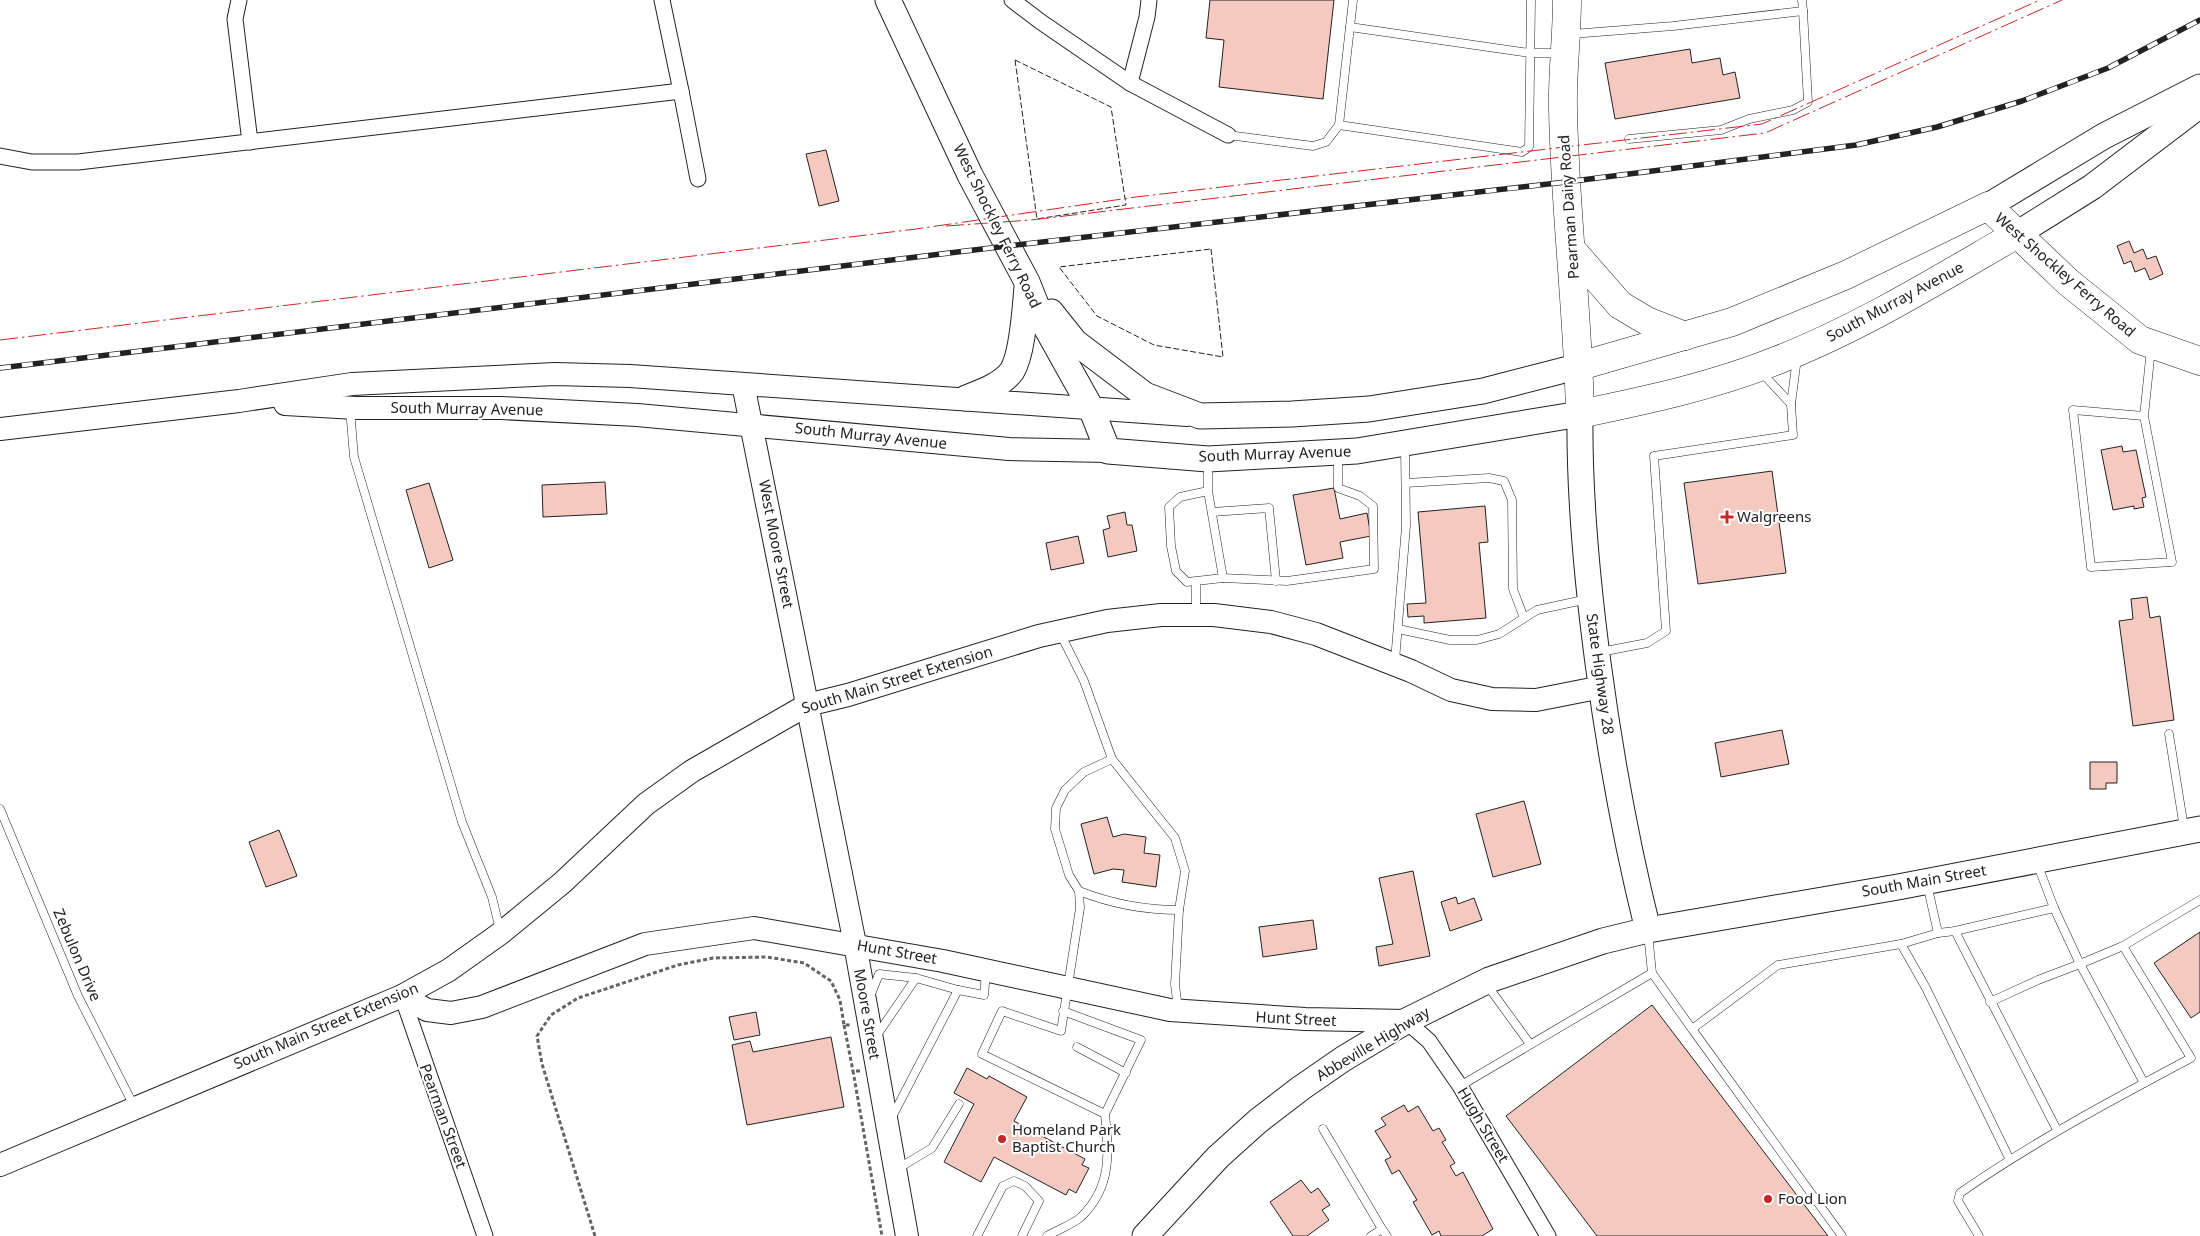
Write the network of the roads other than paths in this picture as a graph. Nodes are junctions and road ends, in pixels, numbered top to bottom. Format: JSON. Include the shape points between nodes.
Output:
{"nodes":[{"id":1,"x":239,"y":0,"type":"edge"},
{"id":2,"x":662,"y":0,"type":"edge"},
{"id":3,"x":888,"y":0,"type":"edge"},
{"id":4,"x":1012,"y":0,"type":"edge"},
{"id":5,"x":1149,"y":0,"type":"edge"},
{"id":6,"x":1353,"y":0,"type":"edge"},
{"id":7,"x":1531,"y":0,"type":"edge"},
{"id":8,"x":1567,"y":0,"type":"edge"},
{"id":9,"x":1802,"y":0,"type":"edge"},
{"id":10,"x":1803,"y":10,"type":"junction"},
{"id":11,"x":1350,"y":27,"type":"junction"},
{"id":12,"x":1566,"y":44,"type":"junction"},
{"id":13,"x":1530,"y":53,"type":"junction"},
{"id":14,"x":1130,"y":83,"type":"junction"},
{"id":15,"x":2200,"y":87,"type":"edge"},
{"id":16,"x":681,"y":91,"type":"junction"},
{"id":17,"x":2200,"y":105,"type":"edge"},
{"id":18,"x":1338,"y":125,"type":"junction"},
{"id":19,"x":1228,"y":135,"type":"joint"},
{"id":20,"x":1629,"y":139,"type":"dead end"},
{"id":21,"x":250,"y":142,"type":"junction"},
{"id":22,"x":0,"y":156,"type":"edge"},
{"id":23,"x":698,"y":179,"type":"dead end"},
{"id":24,"x":1988,"y":206,"type":"junction"},
{"id":25,"x":2017,"y":234,"type":"junction"},
{"id":26,"x":1571,"y":249,"type":"junction"},
{"id":27,"x":1028,"y":282,"type":"junction"},
{"id":28,"x":1685,"y":336,"type":"junction"},
{"id":29,"x":2152,"y":344,"type":"junction"},
{"id":30,"x":1798,"y":352,"type":"junction"},
{"id":31,"x":2200,"y":361,"type":"edge"},
{"id":32,"x":1580,"y":366,"type":"junction"},
{"id":33,"x":1757,"y":367,"type":"junction"},
{"id":34,"x":743,"y":384,"type":"junction"},
{"id":35,"x":966,"y":398,"type":"junction"},
{"id":36,"x":239,"y":401,"type":"junction"},
{"id":37,"x":1790,"y":404,"type":"junction"},
{"id":38,"x":350,"y":407,"type":"junction"},
{"id":39,"x":1091,"y":408,"type":"junction"},
{"id":40,"x":1580,"y":414,"type":"junction"},
{"id":41,"x":1200,"y":416,"type":"junction"},
{"id":42,"x":2144,"y":416,"type":"junction"},
{"id":43,"x":752,"y":424,"type":"junction"},
{"id":44,"x":0,"y":429,"type":"edge"},
{"id":45,"x":1405,"y":444,"type":"junction"},
{"id":46,"x":1108,"y":451,"type":"junction"},
{"id":47,"x":1338,"y":452,"type":"junction"},
{"id":48,"x":1208,"y":459,"type":"junction"},
{"id":49,"x":1406,"y":483,"type":"junction"},
{"id":50,"x":1208,"y":491,"type":"junction"},
{"id":51,"x":1212,"y":512,"type":"junction"},
{"id":52,"x":1223,"y":578,"type":"junction"},
{"id":53,"x":1276,"y":581,"type":"junction"},
{"id":54,"x":1196,"y":582,"type":"junction"},
{"id":55,"x":1590,"y":598,"type":"junction"},
{"id":56,"x":1196,"y":615,"type":"junction"},
{"id":57,"x":1524,"y":618,"type":"junction"},
{"id":58,"x":1398,"y":629,"type":"junction"},
{"id":59,"x":1060,"y":632,"type":"junction"},
{"id":60,"x":1597,"y":652,"type":"junction"},
{"id":61,"x":1395,"y":665,"type":"junction"},
{"id":62,"x":1602,"y":687,"type":"junction"},
{"id":63,"x":807,"y":705,"type":"junction"},
{"id":64,"x":2169,"y":734,"type":"dead end"},
{"id":65,"x":1112,"y":759,"type":"junction"},
{"id":66,"x":0,"y":809,"type":"edge"},
{"id":67,"x":2192,"y":830,"type":"edge"},
{"id":68,"x":2036,"y":860,"type":"junction"},
{"id":69,"x":1927,"y":882,"type":"junction"},
{"id":70,"x":1079,"y":891,"type":"junction"},
{"id":71,"x":2200,"y":900,"type":"edge"},
{"id":72,"x":2054,"y":908,"type":"junction"},
{"id":73,"x":1179,"y":910,"type":"junction"},
{"id":74,"x":1648,"y":930,"type":"junction"},
{"id":75,"x":1955,"y":932,"type":"junction"},
{"id":76,"x":501,"y":933,"type":"junction"},
{"id":77,"x":1938,"y":933,"type":"junction"},
{"id":78,"x":855,"y":944,"type":"junction"},
{"id":79,"x":1901,"y":944,"type":"junction"},
{"id":80,"x":2123,"y":946,"type":"junction"},
{"id":81,"x":2080,"y":964,"type":"junction"},
{"id":82,"x":986,"y":970,"type":"junction"},
{"id":83,"x":1652,"y":973,"type":"junction"},
{"id":84,"x":916,"y":978,"type":"junction"},
{"id":85,"x":1485,"y":982,"type":"junction"},
{"id":86,"x":1066,"y":988,"type":"junction"},
{"id":87,"x":958,"y":990,"type":"junction"},
{"id":88,"x":402,"y":996,"type":"junction"},
{"id":89,"x":1990,"y":1002,"type":"junction"},
{"id":90,"x":1063,"y":1011,"type":"junction"},
{"id":91,"x":1178,"y":1011,"type":"junction"},
{"id":92,"x":1406,"y":1021,"type":"junction"},
{"id":93,"x":869,"y":1023,"type":"junction"},
{"id":94,"x":1692,"y":1029,"type":"junction"},
{"id":95,"x":1530,"y":1044,"type":"junction"},
{"id":96,"x":1077,"y":1047,"type":"dead end"},
{"id":97,"x":1126,"y":1073,"type":"junction"},
{"id":98,"x":2144,"y":1083,"type":"junction"},
{"id":99,"x":1460,"y":1086,"type":"junction"},
{"id":100,"x":959,"y":1104,"type":"dead end"},
{"id":101,"x":135,"y":1108,"type":"junction"},
{"id":102,"x":1105,"y":1114,"type":"junction"},
{"id":103,"x":887,"y":1126,"type":"junction"},
{"id":104,"x":1323,"y":1129,"type":"dead end"},
{"id":105,"x":2057,"y":1130,"type":"junction"},
{"id":106,"x":2009,"y":1158,"type":"junction"},
{"id":107,"x":0,"y":1165,"type":"edge"},
{"id":108,"x":895,"y":1170,"type":"junction"},
{"id":109,"x":1385,"y":1232,"type":"edge"},
{"id":110,"x":485,"y":1236,"type":"edge"},
{"id":111,"x":907,"y":1236,"type":"edge"},
{"id":112,"x":977,"y":1236,"type":"edge"},
{"id":113,"x":1022,"y":1236,"type":"edge"},
{"id":114,"x":1047,"y":1236,"type":"edge"},
{"id":115,"x":1145,"y":1236,"type":"edge"},
{"id":116,"x":1371,"y":1236,"type":"edge"},
{"id":117,"x":1548,"y":1236,"type":"edge"},
{"id":118,"x":1842,"y":1236,"type":"edge"},
{"id":119,"x":1978,"y":1236,"type":"edge"}],
"edges":[{"from":1,"to":21,"type":"street","via":[[235,19]]},
{"from":2,"to":16,"type":"street"},
{"from":3,"to":27,"type":"main road","name":"West Shockley Ferry Road","via":[[970,175]]},
{"from":4,"to":14,"type":"street"},
{"from":5,"to":14,"type":"street"},
{"from":6,"to":11,"type":"lane"},
{"from":7,"to":13,"type":"lane"},
{"from":8,"to":12,"type":"highway","name":"Pearman Dairy Road"},
{"from":9,"to":10,"type":"lane"},
{"from":10,"to":12,"type":"lane","via":[[1673,26]]},
{"from":10,"to":20,"type":"lane","via":[[1808,102],[1793,110],[1749,119],[1721,130]]},
{"from":11,"to":13,"type":"lane"},
{"from":11,"to":18,"type":"lane"},
{"from":12,"to":13,"type":"lane"},
{"from":12,"to":26,"type":"highway","name":"Pearman Dairy Road","via":[[1563,109]]},
{"from":13,"to":18,"type":"lane","via":[[1529,147],[1522,152]]},
{"from":14,"to":19,"type":"street"},
{"from":15,"to":24,"type":"main road","name":"South Murray Avenue","via":[[2104,136]]},
{"from":16,"to":21,"type":"street"},
{"from":16,"to":23,"type":"street"},
{"from":17,"to":25,"type":"main road","name":"South Murray Avenue","via":[[2092,187]]},
{"from":18,"to":19,"type":"lane","via":[[1326,142],[1312,146]]},
{"from":21,"to":22,"type":"street","via":[[78,162],[32,162]]},
{"from":24,"to":25,"type":"highway","name":"West Shockley Ferry Road"},
{"from":24,"to":28,"type":"highway","name":"South Murray Avenue","via":[[1846,274],[1732,322]]},
{"from":25,"to":29,"type":"highway","name":"West Shockley Ferry Road","via":[[2068,282],[2140,340]]},
{"from":25,"to":30,"type":"highway","name":"South Murray Avenue","via":[[1876,316]]},
{"from":26,"to":28,"type":"highway","via":[[1620,305],[1647,321]]},
{"from":26,"to":32,"type":"highway","name":"Pearman Dairy Road"},
{"from":27,"to":35,"type":"main road","via":[[1023,334],[1012,371],[991,389]]},
{"from":27,"to":39,"type":"main road","name":"West Shockley Ferry Road","via":[[1043,322]]},
{"from":27,"to":41,"type":"main road","via":[[1075,342],[1146,395]]},
{"from":28,"to":32,"type":"highway","name":"South Murray Avenue"},
{"from":29,"to":31,"type":"highway","name":"West Shockley Ferry Road"},
{"from":29,"to":42,"type":"lane"},
{"from":30,"to":33,"type":"highway","name":"South Murray Avenue"},
{"from":30,"to":37,"type":"lane"},
{"from":32,"to":40,"type":"highway","name":"Pearman Dairy Road"},
{"from":32,"to":41,"type":"main road","name":"South Murray Avenue","via":[[1483,391],[1369,409]]},
{"from":33,"to":37,"type":"lane"},
{"from":33,"to":40,"type":"highway","name":"South Murray Avenue","via":[[1675,394]]},
{"from":34,"to":35,"type":"street","name":"South Murray Avenue"},
{"from":34,"to":36,"type":"street","name":"South Murray Avenue","via":[[555,374],[352,384]]},
{"from":34,"to":43,"type":"street","name":"West Moore Street"},
{"from":35,"to":39,"type":"street","name":"South Murray Avenue"},
{"from":36,"to":38,"type":"street","name":"South Murray Avenue"},
{"from":36,"to":44,"type":"street","name":"South Murray Avenue"},
{"from":37,"to":60,"type":"lane","via":[[1793,435],[1654,456],[1666,631],[1647,643]]},
{"from":38,"to":43,"type":"street","name":"South Murray Avenue","via":[[501,408]]},
{"from":38,"to":76,"type":"lane","via":[[354,458],[462,822],[492,897]]},
{"from":39,"to":41,"type":"street","name":"South Murray Avenue"},
{"from":39,"to":46,"type":"main road","name":"West Shockley Ferry Road"},
{"from":40,"to":45,"type":"main road","name":"South Murray Avenue"},
{"from":40,"to":55,"type":"main road","name":"State Highway 28","via":[[1581,508]]},
{"from":42,"to":42,"type":"lane","via":[[2172,562],[2091,568],[2073,410]]},
{"from":43,"to":46,"type":"street","name":"South Murray Avenue","via":[[1009,449]]},
{"from":43,"to":63,"type":"street","name":"West Moore Street"},
{"from":45,"to":47,"type":"main road","name":"South Murray Avenue"},
{"from":45,"to":49,"type":"lane"},
{"from":46,"to":48,"type":"main road","name":"South Murray Avenue"},
{"from":47,"to":48,"type":"main road","name":"South Murray Avenue"},
{"from":47,"to":53,"type":"lane","via":[[1338,488],[1360,496],[1372,506],[1374,569]]},
{"from":48,"to":50,"type":"lane"},
{"from":49,"to":57,"type":"lane","via":[[1489,478],[1504,481],[1512,500],[1513,589]]},
{"from":49,"to":58,"type":"lane"},
{"from":50,"to":51,"type":"lane"},
{"from":50,"to":54,"type":"lane","via":[[1180,497],[1169,507],[1176,571],[1187,582]]},
{"from":51,"to":52,"type":"lane"},
{"from":51,"to":53,"type":"lane","via":[[1269,508]]},
{"from":52,"to":53,"type":"lane"},
{"from":52,"to":54,"type":"lane"},
{"from":54,"to":56,"type":"lane"},
{"from":55,"to":57,"type":"lane","via":[[1537,610]]},
{"from":55,"to":60,"type":"main road","name":"State Highway 28"},
{"from":56,"to":59,"type":"street","name":"South Main Street Extension","via":[[1107,621]]},
{"from":56,"to":61,"type":"street","name":"South Main Street Extension","via":[[1271,622],[1316,634]]},
{"from":57,"to":58,"type":"lane","via":[[1499,634],[1477,640],[1450,640]]},
{"from":58,"to":61,"type":"lane"},
{"from":59,"to":63,"type":"street","name":"South Main Street Extension"},
{"from":59,"to":65,"type":"lane","via":[[1084,681]]},
{"from":60,"to":62,"type":"main road","name":"State Highway 28"},
{"from":61,"to":62,"type":"street","name":"South Main Street Extension","via":[[1451,690],[1492,699],[1536,700]]},
{"from":62,"to":74,"type":"main road","name":"State Highway 28","via":[[1633,868]]},
{"from":63,"to":76,"type":"street","name":"South Main Street Extension","via":[[692,771],[646,804],[562,883]]},
{"from":63,"to":78,"type":"street","name":"Moore Street"},
{"from":64,"to":67,"type":"lane"},
{"from":65,"to":70,"type":"lane","via":[[1084,772],[1065,790],[1056,808],[1055,829],[1069,875]]},
{"from":65,"to":73,"type":"lane","via":[[1175,838],[1185,871]]},
{"from":66,"to":101,"type":"lane","name":"Zebulon Drive","via":[[78,996]]},
{"from":67,"to":68,"type":"main road","name":"South Main Street"},
{"from":68,"to":69,"type":"main road","name":"South Main Street"},
{"from":68,"to":72,"type":"lane"},
{"from":69,"to":74,"type":"main road","name":"South Main Street"},
{"from":69,"to":77,"type":"lane"},
{"from":70,"to":73,"type":"lane","via":[[1117,904]]},
{"from":70,"to":86,"type":"lane","via":[[1080,908]]},
{"from":71,"to":80,"type":"lane"},
{"from":72,"to":75,"type":"lane"},
{"from":72,"to":81,"type":"lane"},
{"from":73,"to":91,"type":"lane","via":[[1175,984]]},
{"from":74,"to":83,"type":"lane"},
{"from":74,"to":85,"type":"main road","name":"Abbeville Highway","via":[[1565,952]]},
{"from":75,"to":77,"type":"lane"},
{"from":75,"to":89,"type":"lane"},
{"from":76,"to":88,"type":"street","name":"South Main Street Extension","via":[[449,970]]},
{"from":77,"to":79,"type":"lane"},
{"from":78,"to":82,"type":"street","name":"Hunt Street"},
{"from":78,"to":88,"type":"street","name":"Hunt Street","via":[[744,929],[645,944],[482,1007],[451,1013],[427,1010]]},
{"from":78,"to":93,"type":"street","name":"Moore Street"},
{"from":79,"to":94,"type":"lane","via":[[1778,964]]},
{"from":79,"to":106,"type":"lane"},
{"from":80,"to":81,"type":"lane"},
{"from":80,"to":98,"type":"lane","via":[[2191,1058]]},
{"from":81,"to":89,"type":"lane"},
{"from":81,"to":98,"type":"lane"},
{"from":82,"to":86,"type":"street","name":"Hunt Street"},
{"from":82,"to":87,"type":"lane","via":[[984,995]]},
{"from":83,"to":94,"type":"lane"},
{"from":83,"to":95,"type":"lane"},
{"from":84,"to":87,"type":"lane"},
{"from":84,"to":93,"type":"lane"},
{"from":84,"to":93,"type":"lane","via":[[879,974]]},
{"from":85,"to":92,"type":"main road","name":"Abbeville Highway"},
{"from":85,"to":95,"type":"lane"},
{"from":86,"to":90,"type":"lane"},
{"from":86,"to":91,"type":"street","name":"Hunt Street"},
{"from":87,"to":103,"type":"lane"},
{"from":88,"to":101,"type":"street","name":"South Main Street Extension"},
{"from":88,"to":110,"type":"street","name":"Pearman Street"},
{"from":89,"to":105,"type":"lane"},
{"from":90,"to":97,"type":"lane","via":[[1141,1040]]},
{"from":90,"to":102,"type":"lane","via":[[1061,1031],[1002,1011],[982,1054]]},
{"from":91,"to":92,"type":"street","name":"Hunt Street","via":[[1305,1020]]},
{"from":92,"to":99,"type":"street","name":"Hugh Street","via":[[1429,1041]]},
{"from":92,"to":115,"type":"main road","name":"Abbeville Highway","via":[[1344,1059],[1258,1122],[1218,1157]]},
{"from":93,"to":103,"type":"street","name":"Moore Street"},
{"from":94,"to":118,"type":"lane"},
{"from":95,"to":99,"type":"lane"},
{"from":96,"to":97,"type":"lane"},
{"from":97,"to":102,"type":"lane"},
{"from":98,"to":105,"type":"lane"},
{"from":99,"to":117,"type":"street","name":"Hugh Street"},
{"from":100,"to":108,"type":"lane","via":[[932,1148]]},
{"from":101,"to":107,"type":"street","name":"South Main Street Extension"},
{"from":102,"to":114,"type":"lane","via":[[1108,1146],[1099,1196],[1080,1218]]},
{"from":103,"to":108,"type":"street","name":"Moore Street"},
{"from":104,"to":109,"type":"lane"},
{"from":105,"to":106,"type":"lane"},
{"from":106,"to":119,"type":"lane","via":[[1960,1193],[1958,1201]]},
{"from":108,"to":111,"type":"street","name":"Moore Street"},
{"from":109,"to":116,"type":"lane"},
{"from":112,"to":113,"type":"lane","via":[[1003,1186],[1014,1181],[1025,1186],[1039,1201]]}]}
